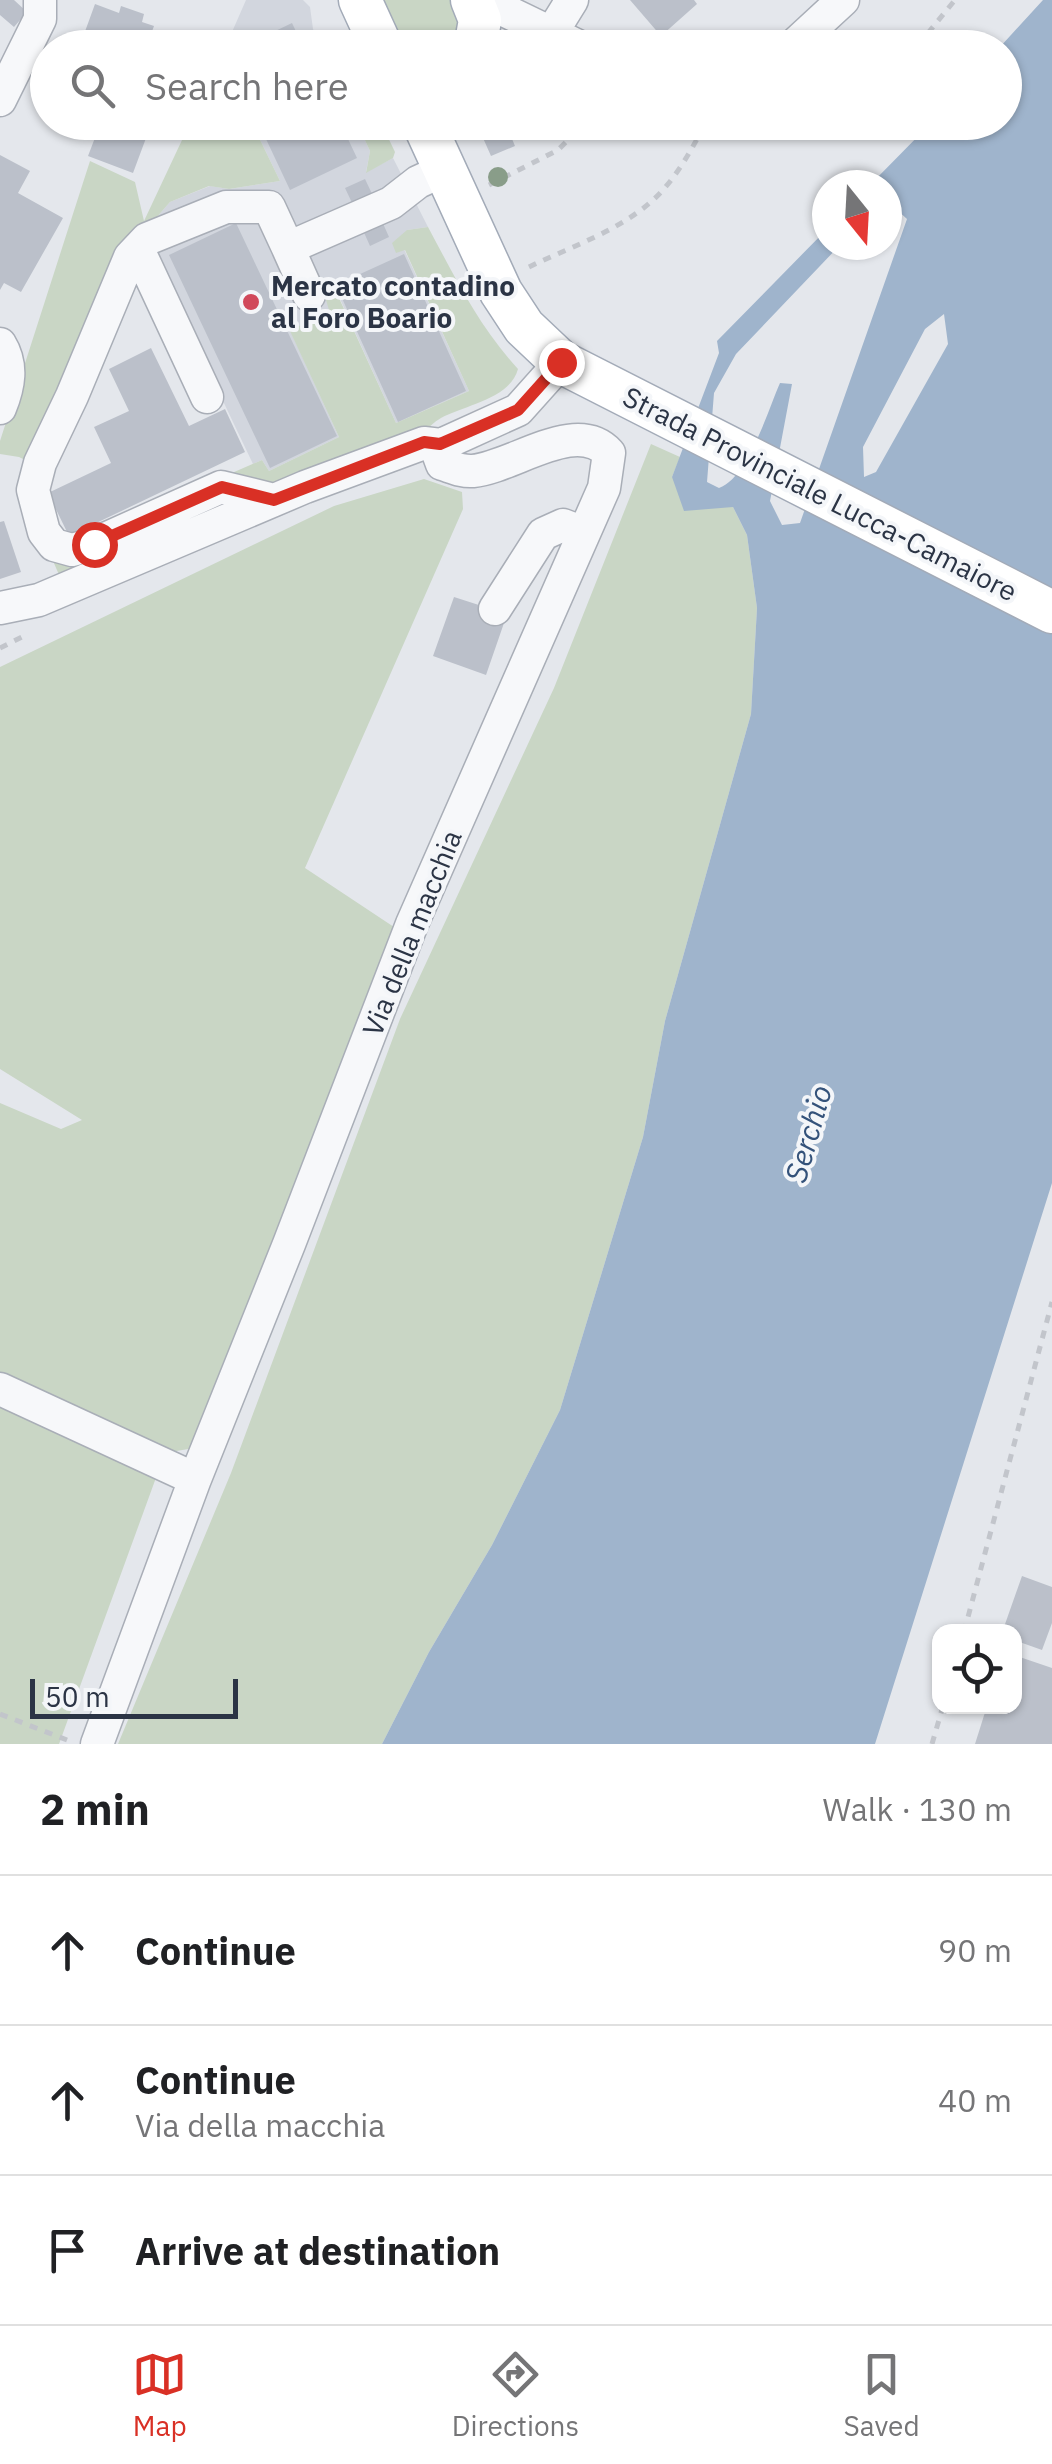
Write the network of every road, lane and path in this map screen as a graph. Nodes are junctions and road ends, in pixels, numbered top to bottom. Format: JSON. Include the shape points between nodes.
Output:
{"nodes":[{"id":1,"x":40,"y":0,"type":"edge"},
{"id":2,"x":360,"y":0,"type":"edge"},
{"id":3,"x":572,"y":0,"type":"edge"},
{"id":4,"x":842,"y":0,"type":"edge"},
{"id":5,"x":954,"y":0,"type":"edge"},
{"id":6,"x":477,"y":21,"type":"edge"},
{"id":7,"x":540,"y":29,"type":"joint"},
{"id":8,"x":35,"y":30,"type":"edge"},
{"id":9,"x":374,"y":30,"type":"edge"},
{"id":10,"x":810,"y":30,"type":"edge"},
{"id":11,"x":930,"y":30,"type":"edge"},
{"id":12,"x":30,"y":39,"type":"edge"},
{"id":13,"x":0,"y":100,"type":"edge"},
{"id":14,"x":432,"y":140,"type":"edge"},
{"id":15,"x":568,"y":140,"type":"edge"},
{"id":16,"x":697,"y":140,"type":"edge"},
{"id":17,"x":444,"y":170,"type":"junction"},
{"id":18,"x":485,"y":187,"type":"dead end"},
{"id":19,"x":288,"y":248,"type":"junction"},
{"id":20,"x":138,"y":249,"type":"junction"},
{"id":21,"x":522,"y":270,"type":"dead end"},
{"id":22,"x":308,"y":295,"type":"dead end"},
{"id":23,"x":0,"y":344,"type":"edge"},
{"id":24,"x":561,"y":362,"type":"junction"},
{"id":25,"x":207,"y":397,"type":"dead end"},
{"id":26,"x":0,"y":408,"type":"edge"},
{"id":27,"x":440,"y":444,"type":"junction"},
{"id":28,"x":274,"y":500,"type":"junction"},
{"id":29,"x":584,"y":533,"type":"junction"},
{"id":30,"x":0,"y":608,"type":"edge"},
{"id":31,"x":495,"y":610,"type":"dead end"},
{"id":32,"x":1052,"y":612,"type":"edge"},
{"id":33,"x":1052,"y":1302,"type":"edge"},
{"id":34,"x":0,"y":1389,"type":"edge"},
{"id":35,"x":195,"y":1479,"type":"junction"},
{"id":36,"x":966,"y":1624,"type":"edge"},
{"id":37,"x":0,"y":1714,"type":"edge"},
{"id":38,"x":941,"y":1714,"type":"edge"},
{"id":39,"x":61,"y":1738,"type":"dead end"},
{"id":40,"x":97,"y":1744,"type":"edge"},
{"id":41,"x":932,"y":1744,"type":"edge"}],
"edges":[{"from":1,"to":8,"type":"street"},
{"from":2,"to":9,"type":"main road"},
{"from":3,"to":7,"type":"street"},
{"from":4,"to":10,"type":"street"},
{"from":5,"to":11,"type":"path"},
{"from":6,"to":7,"type":"street"},
{"from":12,"to":13,"type":"street"},
{"from":14,"to":17,"type":"main road","name":"Strada Provinciale Lucca-Camaiore"},
{"from":15,"to":18,"type":"path"},
{"from":16,"to":21,"type":"path","via":[[644,208]]},
{"from":17,"to":19,"type":"street","via":[[391,203]]},
{"from":17,"to":24,"type":"main road","name":"Strada Provinciale Lucca-Camaiore","via":[[501,292],[524,327]]},
{"from":19,"to":20,"type":"street","via":[[268,207],[226,206],[147,239]]},
{"from":19,"to":22,"type":"street"},
{"from":20,"to":25,"type":"street"},
{"from":20,"to":28,"type":"street","via":[[40,463],[32,490],[44,532],[54,545],[72,550],[222,487]]},
{"from":23,"to":26,"type":"street","via":[[8,360]]},
{"from":24,"to":27,"type":"street","via":[[518,410]]},
{"from":24,"to":32,"type":"main road","name":"Strada Provinciale Lucca-Camaiore"},
{"from":27,"to":28,"type":"street","via":[[424,442]]},
{"from":27,"to":29,"type":"street","name":"Via della macchia","via":[[442,464],[464,471],[575,439],[599,442],[609,453],[608,469]]},
{"from":28,"to":30,"type":"street","via":[[39,600]]},
{"from":29,"to":31,"type":"street","via":[[564,525],[544,534]]},
{"from":29,"to":35,"type":"street","name":"Via della macchia","via":[[412,924]]},
{"from":33,"to":36,"type":"path"},
{"from":34,"to":35,"type":"street"},
{"from":35,"to":40,"type":"street","name":"Via della macchia"},
{"from":37,"to":39,"type":"path"},
{"from":38,"to":41,"type":"path"}]}
